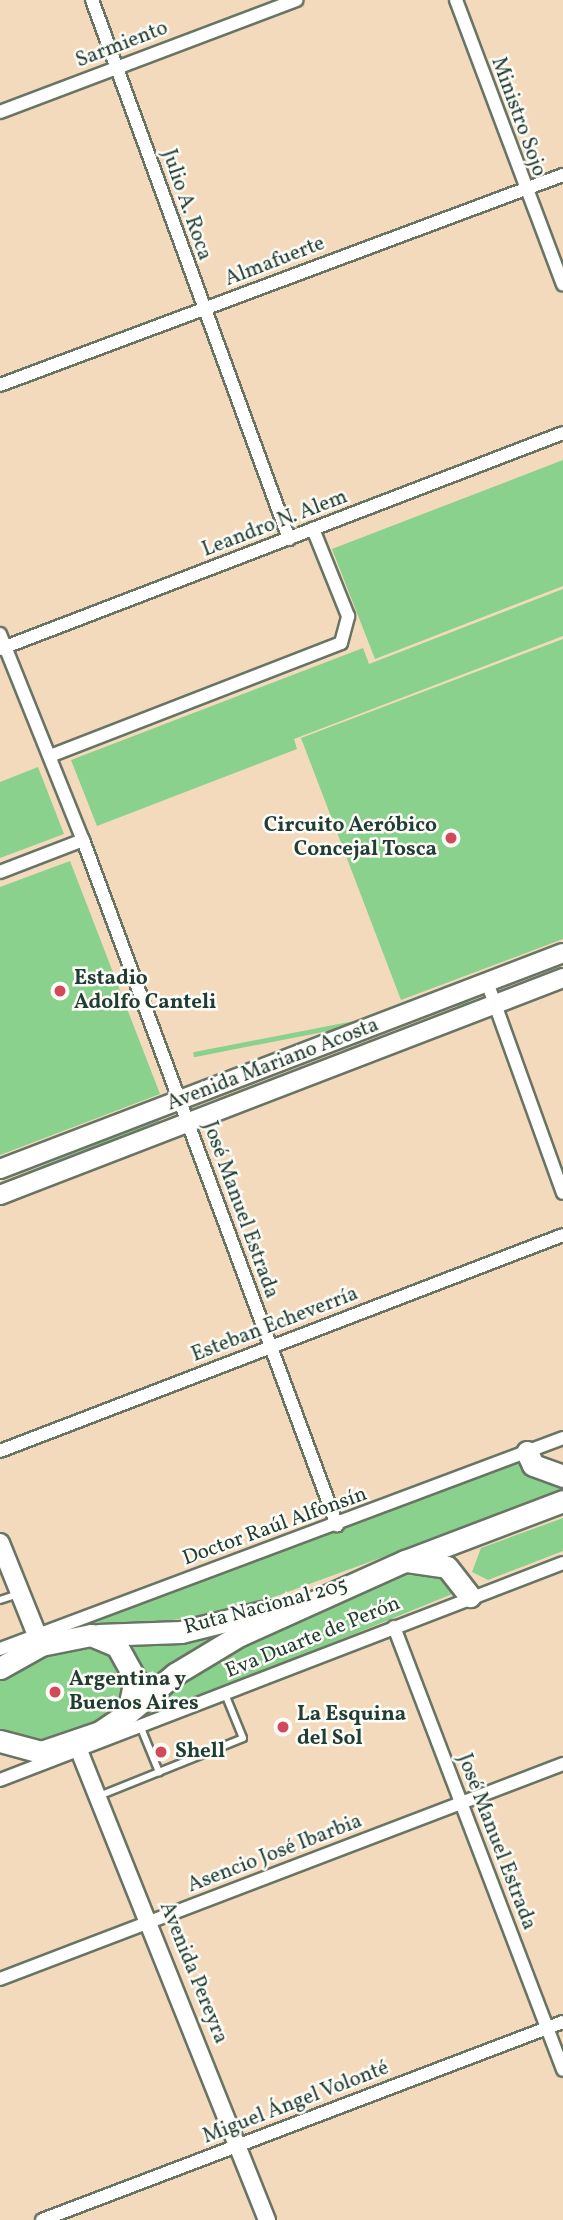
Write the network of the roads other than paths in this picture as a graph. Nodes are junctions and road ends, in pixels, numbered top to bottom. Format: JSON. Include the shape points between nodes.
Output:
{"nodes":[{"id":1,"x":92,"y":0,"type":"edge"},
{"id":2,"x":297,"y":0,"type":"edge"},
{"id":3,"x":456,"y":0,"type":"edge"},
{"id":4,"x":118,"y":68,"type":"junction"},
{"id":5,"x":0,"y":112,"type":"edge"},
{"id":6,"x":563,"y":174,"type":"edge"},
{"id":7,"x":523,"y":190,"type":"junction"},
{"id":8,"x":563,"y":285,"type":"edge"},
{"id":9,"x":202,"y":310,"type":"junction"},
{"id":10,"x":0,"y":385,"type":"edge"},
{"id":11,"x":563,"y":433,"type":"edge"},
{"id":12,"x":313,"y":529,"type":"junction"},
{"id":13,"x":289,"y":539,"type":"junction"},
{"id":14,"x":0,"y":634,"type":"edge"},
{"id":15,"x":3,"y":648,"type":"edge"},
{"id":16,"x":50,"y":756,"type":"junction"},
{"id":17,"x":83,"y":840,"type":"junction"},
{"id":18,"x":0,"y":872,"type":"edge"},
{"id":19,"x":563,"y":953,"type":"edge"},
{"id":20,"x":563,"y":978,"type":"edge"},
{"id":21,"x":486,"y":982,"type":"junction"},
{"id":22,"x":495,"y":1005,"type":"junction"},
{"id":23,"x":180,"y":1100,"type":"junction"},
{"id":24,"x":188,"y":1123,"type":"junction"},
{"id":25,"x":0,"y":1169,"type":"edge"},
{"id":26,"x":563,"y":1192,"type":"edge"},
{"id":27,"x":0,"y":1195,"type":"edge"},
{"id":28,"x":563,"y":1235,"type":"edge"},
{"id":29,"x":271,"y":1347,"type":"junction"},
{"id":30,"x":563,"y":1438,"type":"edge"},
{"id":31,"x":0,"y":1451,"type":"edge"},
{"id":32,"x":527,"y":1452,"type":"junction"},
{"id":33,"x":563,"y":1476,"type":"edge"},
{"id":34,"x":563,"y":1501,"type":"edge"},
{"id":35,"x":337,"y":1525,"type":"junction"},
{"id":36,"x":0,"y":1543,"type":"edge"},
{"id":37,"x":405,"y":1561,"type":"junction"},
{"id":38,"x":563,"y":1563,"type":"edge"},
{"id":39,"x":358,"y":1582,"type":"junction"},
{"id":40,"x":20,"y":1593,"type":"junction"},
{"id":41,"x":470,"y":1596,"type":"junction"},
{"id":42,"x":0,"y":1600,"type":"edge"},
{"id":43,"x":394,"y":1627,"type":"junction"},
{"id":44,"x":91,"y":1635,"type":"junction"},
{"id":45,"x":40,"y":1640,"type":"junction"},
{"id":46,"x":2,"y":1663,"type":"edge"},
{"id":47,"x":226,"y":1694,"type":"junction"},
{"id":48,"x":135,"y":1720,"type":"junction"},
{"id":49,"x":0,"y":1741,"type":"edge"},
{"id":50,"x":77,"y":1748,"type":"junction"},
{"id":51,"x":41,"y":1752,"type":"junction"},
{"id":52,"x":0,"y":1754,"type":"edge"},
{"id":53,"x":563,"y":1764,"type":"edge"},
{"id":54,"x":159,"y":1772,"type":"junction"},
{"id":55,"x":0,"y":1780,"type":"edge"},
{"id":56,"x":97,"y":1797,"type":"junction"},
{"id":57,"x":460,"y":1804,"type":"junction"},
{"id":58,"x":148,"y":1923,"type":"junction"},
{"id":59,"x":0,"y":1979,"type":"edge"},
{"id":60,"x":563,"y":2022,"type":"edge"},
{"id":61,"x":548,"y":2028,"type":"junction"},
{"id":62,"x":563,"y":2070,"type":"edge"},
{"id":63,"x":238,"y":2146,"type":"junction"},
{"id":64,"x":42,"y":2220,"type":"edge"},
{"id":65,"x":267,"y":2220,"type":"edge"}],
"edges":[{"from":1,"to":4,"type":"street","name":"Julio A. Roca"},
{"from":2,"to":4,"type":"street","name":"Sarmiento"},
{"from":3,"to":7,"type":"street","name":"Ministro Sojo"},
{"from":4,"to":5,"type":"street","name":"Sarmiento"},
{"from":4,"to":9,"type":"street","name":"Julio A. Roca"},
{"from":6,"to":7,"type":"street","name":"Almafuerte"},
{"from":7,"to":8,"type":"street","name":"Ministro Sojo"},
{"from":7,"to":9,"type":"street","name":"Almafuerte"},
{"from":9,"to":10,"type":"street","name":"Almafuerte"},
{"from":9,"to":13,"type":"street","name":"Julio A. Roca"},
{"from":11,"to":12,"type":"street","name":"Leandro N. Alem"},
{"from":12,"to":13,"type":"street","name":"Leandro N. Alem"},
{"from":12,"to":16,"type":"street","via":[[348,616],[341,643]]},
{"from":13,"to":15,"type":"street","name":"Leandro N. Alem"},
{"from":14,"to":15,"type":"street","name":"José Manuel Estrada"},
{"from":15,"to":16,"type":"street","name":"José Manuel Estrada"},
{"from":16,"to":17,"type":"street","name":"José Manuel Estrada"},
{"from":17,"to":18,"type":"street"},
{"from":17,"to":23,"type":"street","name":"José Manuel Estrada"},
{"from":19,"to":21,"type":"main road","name":"Avenida Mariano Acosta"},
{"from":20,"to":22,"type":"main road","name":"Avenida Mariano Acosta"},
{"from":21,"to":22,"type":"street"},
{"from":21,"to":23,"type":"main road","name":"Avenida Mariano Acosta"},
{"from":22,"to":24,"type":"main road","name":"Avenida Mariano Acosta"},
{"from":22,"to":26,"type":"street"},
{"from":23,"to":24,"type":"street","name":"José Manuel Estrada"},
{"from":23,"to":25,"type":"main road","name":"Avenida Mariano Acosta"},
{"from":24,"to":27,"type":"main road","name":"Avenida Mariano Acosta"},
{"from":24,"to":29,"type":"street","name":"José Manuel Estrada"},
{"from":28,"to":29,"type":"street","name":"Esteban Echeverría"},
{"from":29,"to":31,"type":"street","name":"Esteban Echeverría"},
{"from":29,"to":35,"type":"street","name":"José Manuel Estrada"},
{"from":30,"to":32,"type":"street","name":"Doctor Raúl Alfonsín"},
{"from":32,"to":33,"type":"main road","via":[[533,1465]]},
{"from":32,"to":35,"type":"street","name":"Doctor Raúl Alfonsín"},
{"from":34,"to":37,"type":"main road","name":"Ruta Nacional 205"},
{"from":35,"to":45,"type":"street","name":"Doctor Raúl Alfonsín"},
{"from":36,"to":40,"type":"main road"},
{"from":37,"to":39,"type":"main road","name":"Ruta Nacional 205"},
{"from":37,"to":41,"type":"main road","via":[[447,1567]]},
{"from":38,"to":41,"type":"street","name":"Eva Duarte de Perón"},
{"from":39,"to":44,"type":"main road","name":"Ruta Nacional 205","via":[[194,1629]]},
{"from":39,"to":48,"type":"main road","name":"Ruta Nacional 205","via":[[206,1653]]},
{"from":40,"to":42,"type":"lane"},
{"from":40,"to":45,"type":"main road"},
{"from":41,"to":43,"type":"street","name":"Eva Duarte de Perón"},
{"from":43,"to":47,"type":"street","name":"Eva Duarte de Perón"},
{"from":43,"to":57,"type":"street","name":"José Manuel Estrada"},
{"from":44,"to":45,"type":"main road","name":"Ruta Nacional 205"},
{"from":44,"to":48,"type":"main road","via":[[117,1646],[133,1667]]},
{"from":45,"to":46,"type":"main road","name":"Ruta Nacional 205"},
{"from":47,"to":48,"type":"street","name":"Eva Duarte de Perón"},
{"from":47,"to":54,"type":"lane","via":[[243,1738]]},
{"from":48,"to":50,"type":"main road","name":"Ruta Nacional 205"},
{"from":48,"to":54,"type":"lane"},
{"from":49,"to":51,"type":"main road"},
{"from":50,"to":51,"type":"main road","name":"Ruta Nacional 205"},
{"from":50,"to":55,"type":"street"},
{"from":50,"to":56,"type":"street","name":"Avenida Pereyra"},
{"from":51,"to":52,"type":"main road","name":"Ruta Nacional 205"},
{"from":53,"to":57,"type":"street","name":"Asencio José Ibarbia"},
{"from":54,"to":56,"type":"lane"},
{"from":56,"to":58,"type":"street","name":"Avenida Pereyra"},
{"from":57,"to":58,"type":"street","name":"Asencio José Ibarbia"},
{"from":57,"to":61,"type":"street","name":"José Manuel Estrada"},
{"from":58,"to":59,"type":"street","name":"Asencio José Ibarbia"},
{"from":58,"to":63,"type":"street","name":"Avenida Pereyra"},
{"from":60,"to":61,"type":"street","name":"Miguel Ángel Volonté"},
{"from":61,"to":62,"type":"street","name":"José Manuel Estrada"},
{"from":61,"to":63,"type":"street","name":"Miguel Ángel Volonté"},
{"from":63,"to":64,"type":"street","name":"Miguel Ángel Volonté"},
{"from":63,"to":65,"type":"street","name":"Avenida Pereyra"}]}
